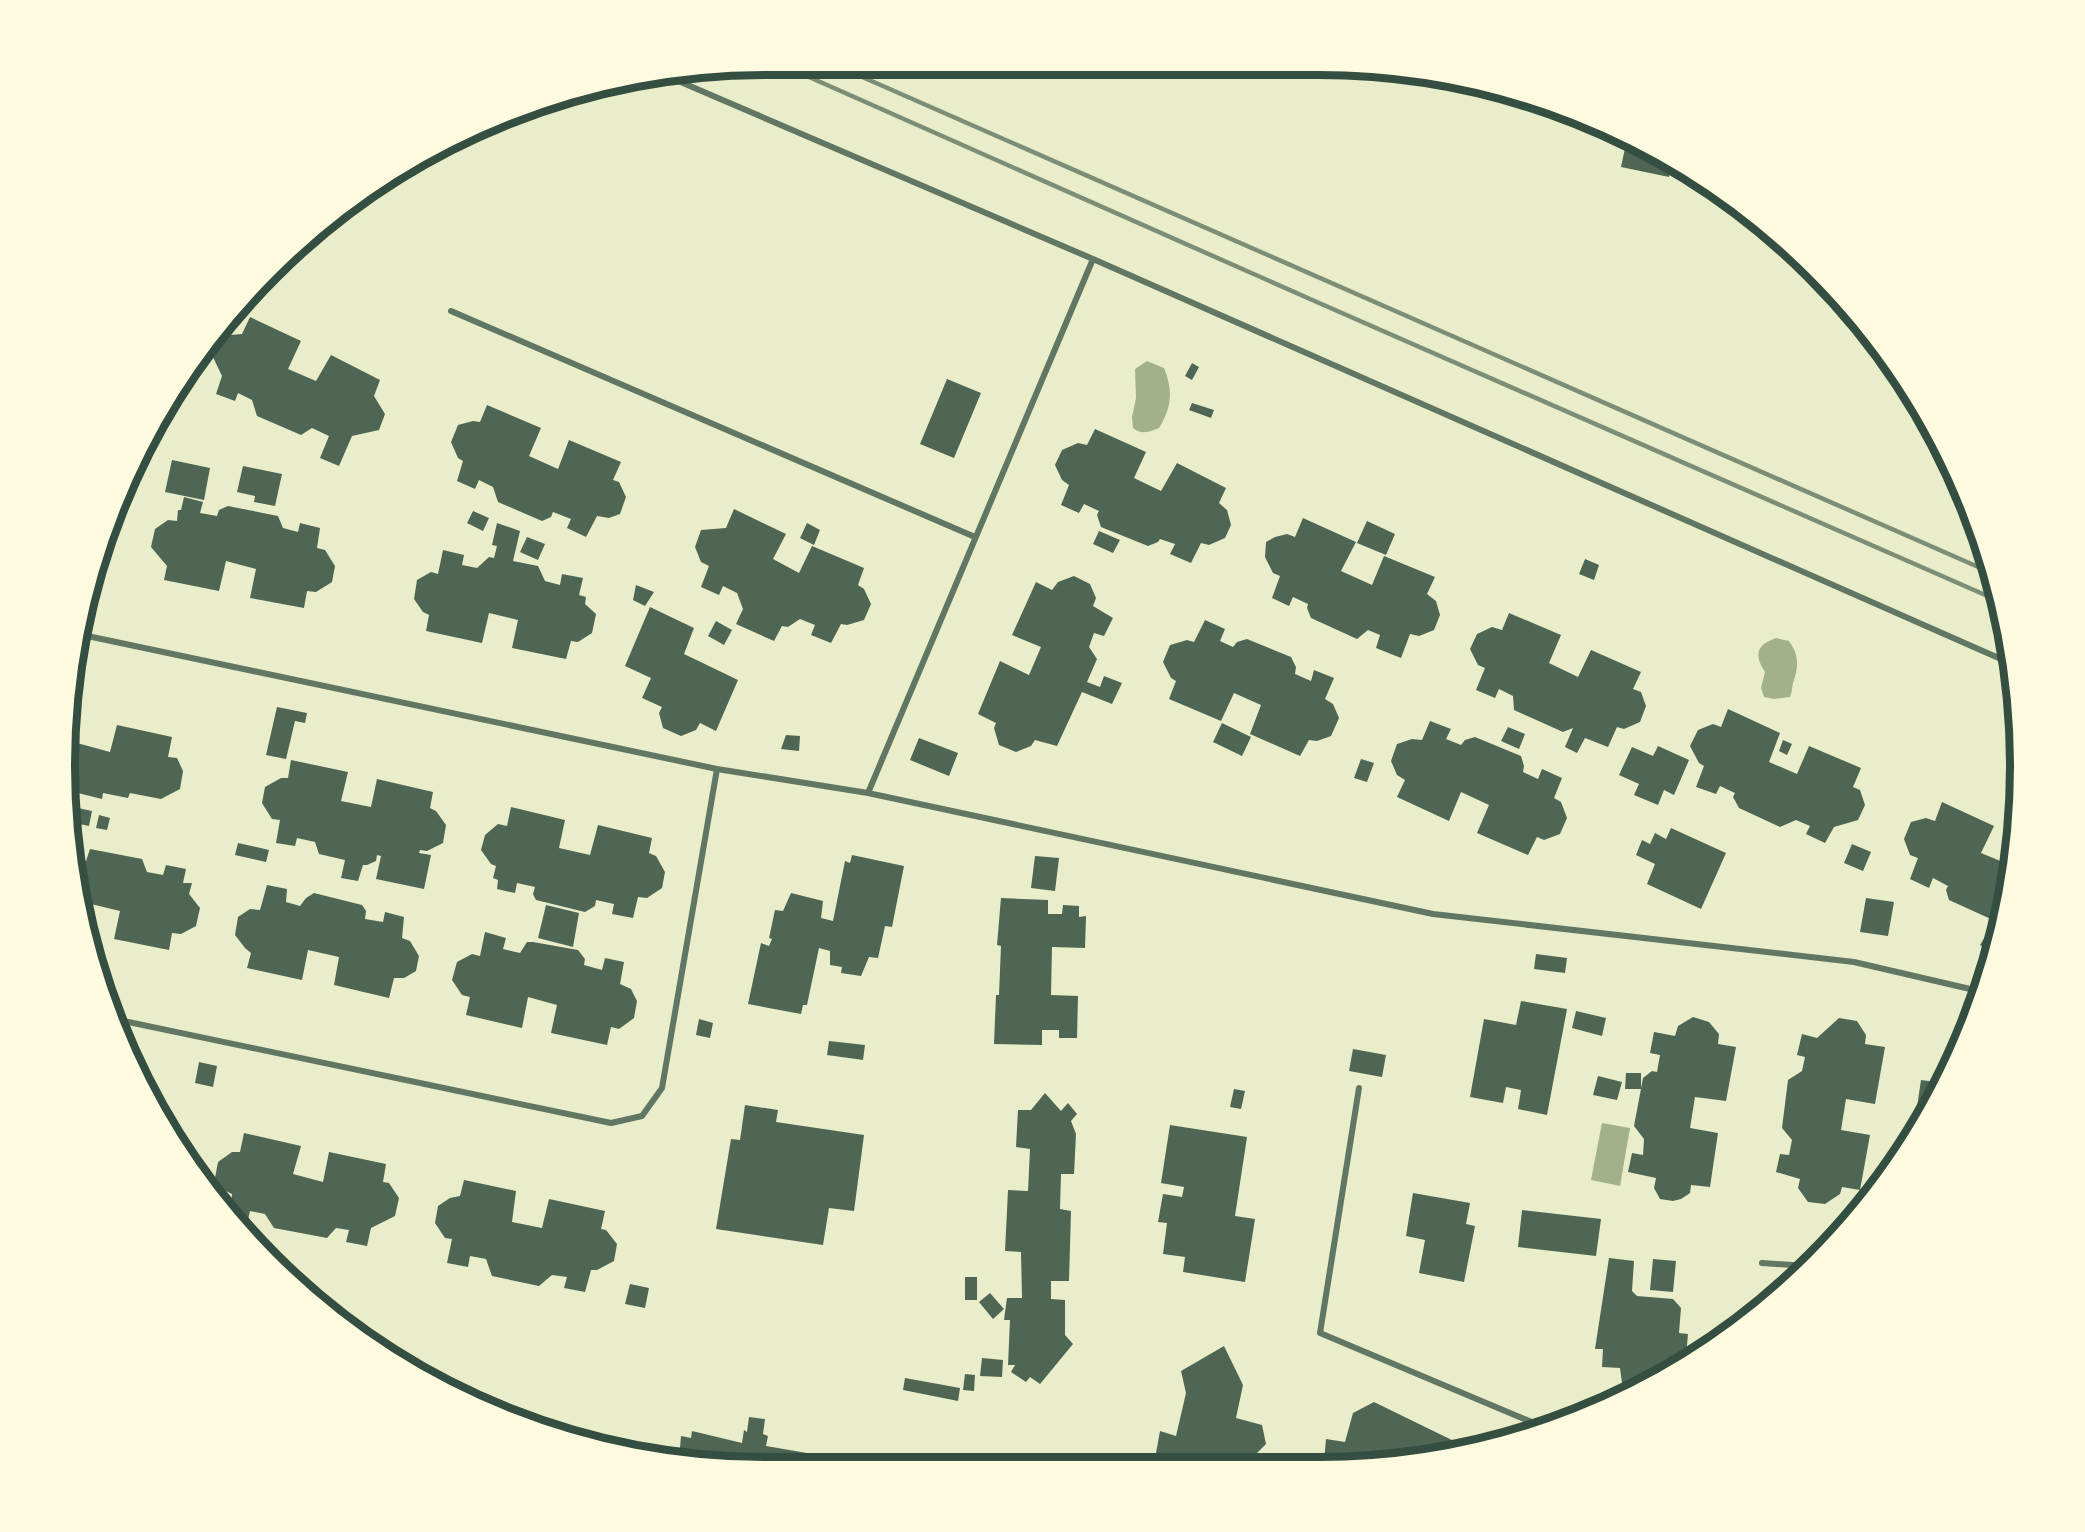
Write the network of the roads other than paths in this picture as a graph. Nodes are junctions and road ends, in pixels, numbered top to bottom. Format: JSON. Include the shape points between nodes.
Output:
{"nodes":[{"id":1,"x":678,"y":81,"type":"edge"},
{"id":2,"x":1093,"y":259,"type":"junction"},
{"id":3,"x":451,"y":311,"type":"dead end"},
{"id":4,"x":975,"y":537,"type":"junction"},
{"id":5,"x":87,"y":636,"type":"edge"},
{"id":6,"x":2001,"y":659,"type":"edge"},
{"id":7,"x":717,"y":769,"type":"junction"},
{"id":8,"x":868,"y":793,"type":"junction"},
{"id":9,"x":1972,"y":990,"type":"edge"},
{"id":10,"x":125,"y":1021,"type":"edge"},
{"id":11,"x":1359,"y":1088,"type":"dead end"},
{"id":12,"x":1762,"y":1263,"type":"dead end"},
{"id":13,"x":1797,"y":1265,"type":"edge"},
{"id":14,"x":1533,"y":1422,"type":"edge"}],
"edges":[{"from":1,"to":2,"type":"street"},
{"from":2,"to":4,"type":"street"},
{"from":2,"to":6,"type":"street"},
{"from":3,"to":4,"type":"street"},
{"from":4,"to":8,"type":"street"},
{"from":5,"to":7,"type":"street"},
{"from":7,"to":8,"type":"street"},
{"from":7,"to":10,"type":"street","via":[[662,1088],[642,1116],[611,1124]]},
{"from":8,"to":9,"type":"street","via":[[1433,914],[1854,962]]},
{"from":11,"to":14,"type":"street","via":[[1320,1333]]},
{"from":12,"to":13,"type":"street"}]}
